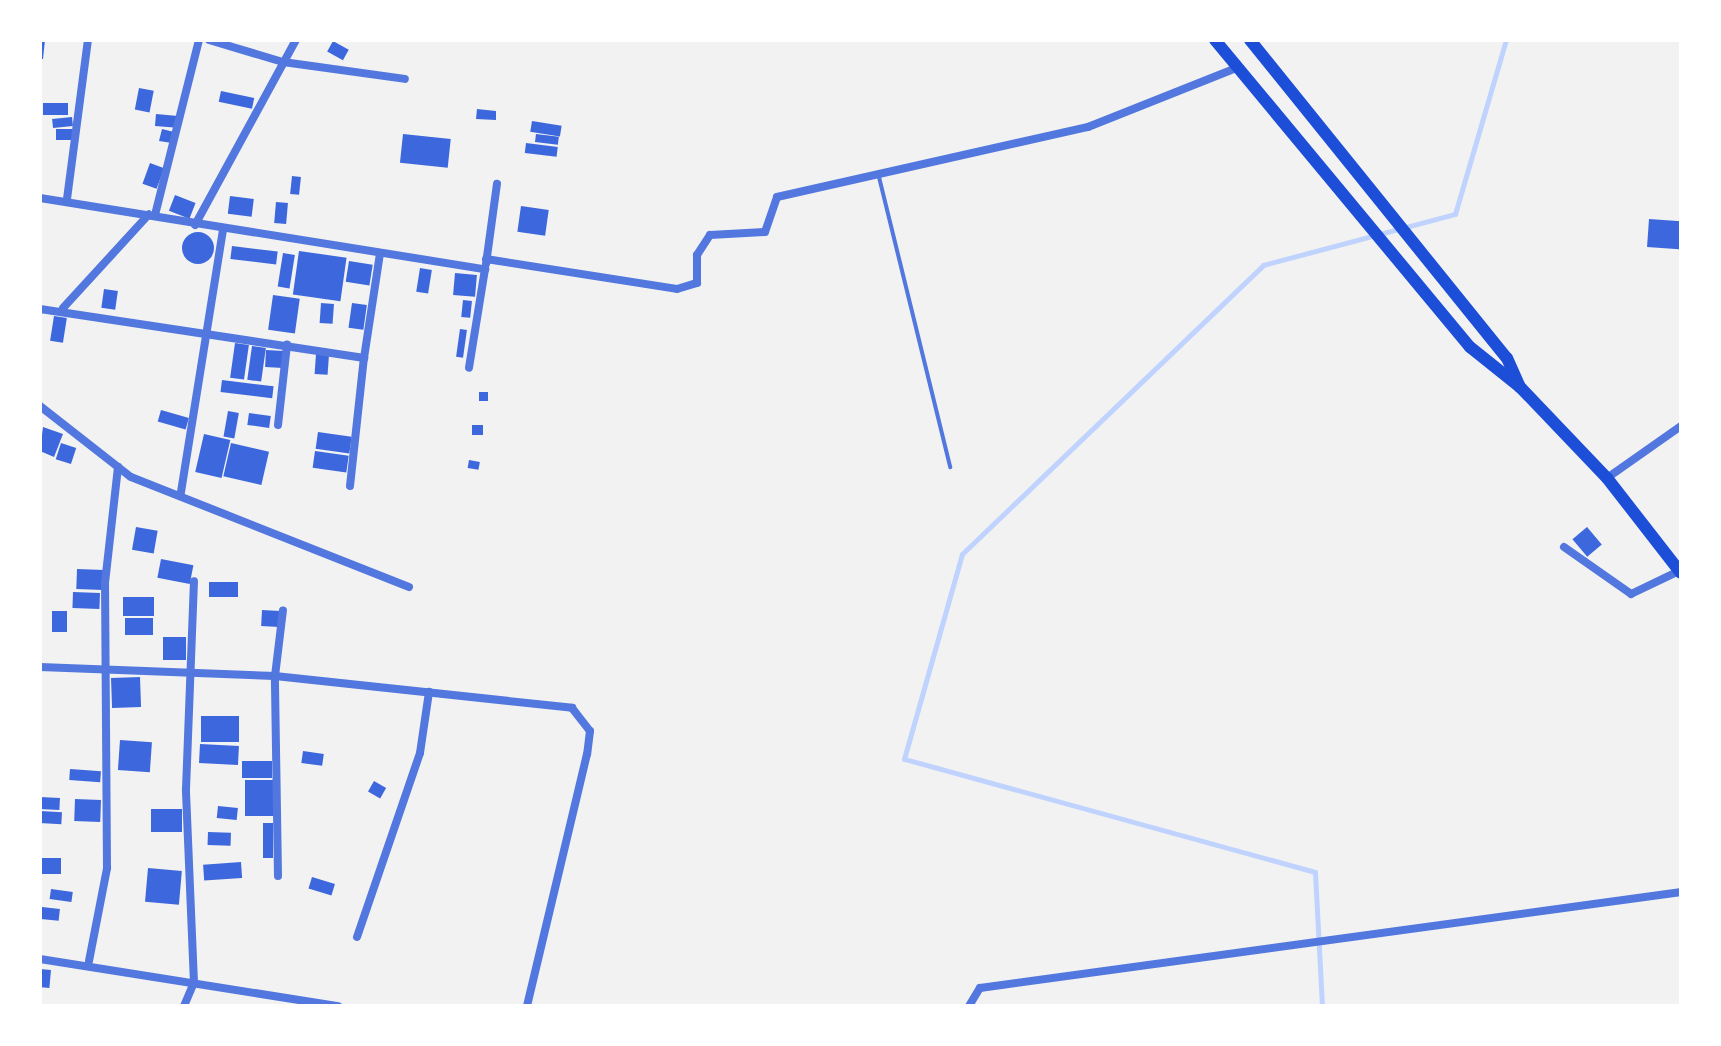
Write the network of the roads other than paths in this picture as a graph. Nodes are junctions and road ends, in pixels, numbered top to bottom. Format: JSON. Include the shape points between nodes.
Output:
{"nodes":[{"id":1,"x":88,"y":40,"type":"edge"},
{"id":2,"x":199,"y":40,"type":"edge"},
{"id":3,"x":209,"y":40,"type":"edge"},
{"id":4,"x":296,"y":40,"type":"edge"},
{"id":5,"x":1215,"y":40,"type":"edge"},
{"id":6,"x":1250,"y":40,"type":"edge"},
{"id":7,"x":283,"y":62,"type":"junction"},
{"id":8,"x":1236,"y":68,"type":"junction"},
{"id":9,"x":405,"y":79,"type":"dead end"},
{"id":10,"x":878,"y":170,"type":"junction"},
{"id":11,"x":497,"y":184,"type":"dead end"},
{"id":12,"x":40,"y":198,"type":"edge"},
{"id":13,"x":67,"y":199,"type":"junction"},
{"id":14,"x":152,"y":214,"type":"junction"},
{"id":15,"x":195,"y":225,"type":"junction"},
{"id":16,"x":223,"y":229,"type":"junction"},
{"id":17,"x":380,"y":254,"type":"junction"},
{"id":18,"x":486,"y":264,"type":"junction"},
{"id":19,"x":63,"y":308,"type":"junction"},
{"id":20,"x":40,"y":309,"type":"edge"},
{"id":21,"x":208,"y":332,"type":"junction"},
{"id":22,"x":287,"y":345,"type":"junction"},
{"id":23,"x":364,"y":358,"type":"junction"},
{"id":24,"x":469,"y":368,"type":"dead end"},
{"id":25,"x":1520,"y":387,"type":"junction"},
{"id":26,"x":40,"y":406,"type":"edge"},
{"id":27,"x":278,"y":425,"type":"dead end"},
{"id":28,"x":1681,"y":426,"type":"edge"},
{"id":29,"x":118,"y":467,"type":"junction"},
{"id":30,"x":950,"y":467,"type":"dead end"},
{"id":31,"x":1607,"y":478,"type":"junction"},
{"id":32,"x":350,"y":486,"type":"dead end"},
{"id":33,"x":181,"y":492,"type":"junction"},
{"id":34,"x":1564,"y":547,"type":"dead end"},
{"id":35,"x":1680,"y":572,"type":"edge"},
{"id":36,"x":194,"y":581,"type":"dead end"},
{"id":37,"x":409,"y":587,"type":"dead end"},
{"id":38,"x":283,"y":610,"type":"dead end"},
{"id":39,"x":40,"y":667,"type":"edge"},
{"id":40,"x":108,"y":670,"type":"junction"},
{"id":41,"x":191,"y":675,"type":"junction"},
{"id":42,"x":275,"y":676,"type":"junction"},
{"id":43,"x":429,"y":692,"type":"junction"},
{"id":44,"x":278,"y":876,"type":"dead end"},
{"id":45,"x":1681,"y":892,"type":"edge"},
{"id":46,"x":357,"y":937,"type":"dead end"},
{"id":47,"x":40,"y":959,"type":"edge"},
{"id":48,"x":89,"y":961,"type":"junction"},
{"id":49,"x":194,"y":983,"type":"junction"},
{"id":50,"x":184,"y":1006,"type":"edge"},
{"id":51,"x":338,"y":1006,"type":"edge"},
{"id":52,"x":527,"y":1006,"type":"edge"},
{"id":53,"x":969,"y":1006,"type":"edge"}],
"edges":[{"from":1,"to":13,"type":"street"},
{"from":2,"to":14,"type":"street"},
{"from":3,"to":7,"type":"street"},
{"from":4,"to":7,"type":"street"},
{"from":5,"to":8,"type":"main road"},
{"from":6,"to":25,"type":"main road","via":[[1507,358]]},
{"from":7,"to":9,"type":"street"},
{"from":7,"to":15,"type":"street"},
{"from":8,"to":10,"type":"street","via":[[1088,127]]},
{"from":8,"to":25,"type":"main road","via":[[1470,347]]},
{"from":10,"to":18,"type":"street","via":[[777,197],[765,232],[710,235],[697,255],[697,283],[677,289]]},
{"from":10,"to":30,"type":"lane"},
{"from":11,"to":18,"type":"street"},
{"from":12,"to":13,"type":"street"},
{"from":13,"to":14,"type":"street"},
{"from":14,"to":15,"type":"street"},
{"from":14,"to":19,"type":"street"},
{"from":15,"to":16,"type":"street"},
{"from":16,"to":17,"type":"street"},
{"from":16,"to":21,"type":"street"},
{"from":17,"to":18,"type":"street"},
{"from":17,"to":23,"type":"street"},
{"from":18,"to":24,"type":"street"},
{"from":19,"to":20,"type":"street"},
{"from":19,"to":21,"type":"street"},
{"from":21,"to":22,"type":"street"},
{"from":21,"to":33,"type":"street"},
{"from":22,"to":23,"type":"street"},
{"from":22,"to":27,"type":"street"},
{"from":23,"to":32,"type":"street"},
{"from":25,"to":31,"type":"main road"},
{"from":26,"to":29,"type":"street"},
{"from":28,"to":31,"type":"street"},
{"from":29,"to":33,"type":"street"},
{"from":29,"to":40,"type":"street","via":[[105,583]]},
{"from":31,"to":35,"type":"main road"},
{"from":33,"to":37,"type":"street"},
{"from":34,"to":35,"type":"street","via":[[1631,594]]},
{"from":36,"to":41,"type":"street"},
{"from":38,"to":42,"type":"street"},
{"from":39,"to":40,"type":"street"},
{"from":40,"to":41,"type":"street"},
{"from":40,"to":48,"type":"street","via":[[107,868]]},
{"from":41,"to":42,"type":"street"},
{"from":41,"to":49,"type":"street","via":[[188,948]]},
{"from":42,"to":43,"type":"street"},
{"from":42,"to":44,"type":"street"},
{"from":43,"to":46,"type":"street","via":[[420,753]]},
{"from":43,"to":52,"type":"street","via":[[572,708],[590,731]]},
{"from":45,"to":53,"type":"street","via":[[980,988]]},
{"from":47,"to":48,"type":"street"},
{"from":48,"to":49,"type":"street"},
{"from":49,"to":50,"type":"street"},
{"from":49,"to":51,"type":"street"}]}
